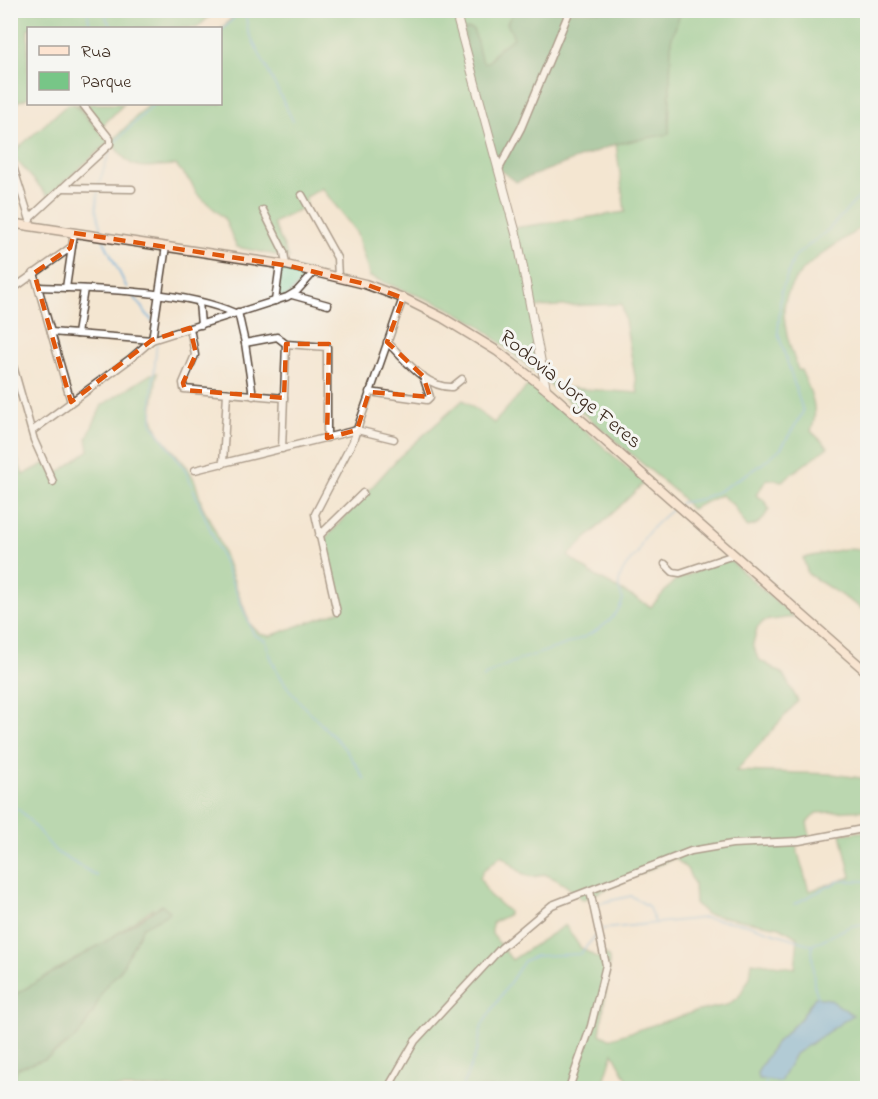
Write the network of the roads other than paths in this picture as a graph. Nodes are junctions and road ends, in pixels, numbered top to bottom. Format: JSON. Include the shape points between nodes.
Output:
{"nodes":[{"id":1,"x":455,"y":10,"type":"edge"},
{"id":2,"x":570,"y":10,"type":"edge"},
{"id":3,"x":84,"y":106,"type":"dead end"},
{"id":4,"x":10,"y":157,"type":"edge"},
{"id":5,"x":499,"y":169,"type":"junction"},
{"id":6,"x":14,"y":174,"type":"edge"},
{"id":7,"x":62,"y":188,"type":"junction"},
{"id":8,"x":132,"y":189,"type":"dead end"},
{"id":9,"x":302,"y":195,"type":"dead end"},
{"id":10,"x":263,"y":210,"type":"dead end"},
{"id":11,"x":10,"y":223,"type":"edge"},
{"id":12,"x":31,"y":223,"type":"junction"},
{"id":13,"x":74,"y":233,"type":"junction"},
{"id":14,"x":166,"y":246,"type":"junction"},
{"id":15,"x":70,"y":248,"type":"junction"},
{"id":16,"x":283,"y":265,"type":"junction"},
{"id":17,"x":315,"y":271,"type":"junction"},
{"id":18,"x":34,"y":273,"type":"junction"},
{"id":19,"x":339,"y":277,"type":"junction"},
{"id":20,"x":39,"y":287,"type":"junction"},
{"id":21,"x":66,"y":288,"type":"junction"},
{"id":22,"x":84,"y":289,"type":"junction"},
{"id":23,"x":10,"y":291,"type":"edge"},
{"id":24,"x":292,"y":295,"type":"junction"},
{"id":25,"x":158,"y":296,"type":"junction"},
{"id":26,"x":403,"y":298,"type":"junction"},
{"id":27,"x":275,"y":301,"type":"junction"},
{"id":28,"x":199,"y":302,"type":"junction"},
{"id":29,"x":328,"y":304,"type":"dead end"},
{"id":30,"x":237,"y":313,"type":"junction"},
{"id":31,"x":201,"y":325,"type":"junction"},
{"id":32,"x":190,"y":328,"type":"junction"},
{"id":33,"x":51,"y":332,"type":"junction"},
{"id":34,"x":77,"y":334,"type":"junction"},
{"id":35,"x":152,"y":340,"type":"junction"},
{"id":36,"x":387,"y":342,"type":"junction"},
{"id":37,"x":245,"y":343,"type":"junction"},
{"id":38,"x":286,"y":344,"type":"junction"},
{"id":39,"x":10,"y":355,"type":"edge"},
{"id":40,"x":423,"y":376,"type":"junction"},
{"id":41,"x":462,"y":379,"type":"dead end"},
{"id":42,"x":546,"y":389,"type":"junction"},
{"id":43,"x":369,"y":392,"type":"junction"},
{"id":44,"x":227,"y":393,"type":"junction"},
{"id":45,"x":253,"y":396,"type":"junction"},
{"id":46,"x":284,"y":398,"type":"junction"},
{"id":47,"x":71,"y":402,"type":"junction"},
{"id":48,"x":357,"y":430,"type":"junction"},
{"id":49,"x":32,"y":431,"type":"junction"},
{"id":50,"x":327,"y":438,"type":"junction"},
{"id":51,"x":394,"y":439,"type":"dead end"},
{"id":52,"x":282,"y":449,"type":"junction"},
{"id":53,"x":223,"y":464,"type":"junction"},
{"id":54,"x":195,"y":470,"type":"dead end"},
{"id":55,"x":53,"y":482,"type":"dead end"},
{"id":56,"x":363,"y":493,"type":"dead end"},
{"id":57,"x":319,"y":536,"type":"junction"},
{"id":58,"x":734,"y":555,"type":"junction"},
{"id":59,"x":665,"y":564,"type":"dead end"},
{"id":60,"x":337,"y":612,"type":"dead end"},
{"id":61,"x":867,"y":673,"type":"edge"},
{"id":62,"x":867,"y":828,"type":"edge"},
{"id":63,"x":590,"y":891,"type":"junction"},
{"id":64,"x":388,"y":1089,"type":"edge"},
{"id":65,"x":569,"y":1089,"type":"edge"}],
"edges":[{"from":1,"to":5,"type":"street"},
{"from":2,"to":5,"type":"street","via":[[525,119]]},
{"from":3,"to":7,"type":"street","via":[[110,144]]},
{"from":4,"to":6,"type":"street"},
{"from":5,"to":42,"type":"street","via":[[527,280]]},
{"from":6,"to":12,"type":"street"},
{"from":7,"to":8,"type":"street"},
{"from":7,"to":12,"type":"street"},
{"from":9,"to":19,"type":"street","via":[[337,258]]},
{"from":10,"to":16,"type":"street","via":[[284,252]]},
{"from":11,"to":12,"type":"main road","name":"Rodovia Jorge Feres"},
{"from":12,"to":13,"type":"main road","name":"Rodovia Jorge Feres"},
{"from":13,"to":14,"type":"main road","name":"Rodovia Jorge Feres"},
{"from":13,"to":15,"type":"street"},
{"from":14,"to":16,"type":"main road","name":"Rodovia Jorge Feres"},
{"from":14,"to":25,"type":"street"},
{"from":15,"to":18,"type":"street"},
{"from":15,"to":21,"type":"street"},
{"from":16,"to":17,"type":"main road","name":"Rodovia Jorge Feres"},
{"from":16,"to":27,"type":"street"},
{"from":17,"to":19,"type":"main road","name":"Rodovia Jorge Feres"},
{"from":17,"to":24,"type":"street"},
{"from":18,"to":20,"type":"street"},
{"from":18,"to":23,"type":"street"},
{"from":19,"to":26,"type":"main road","name":"Rodovia Jorge Feres"},
{"from":20,"to":21,"type":"street"},
{"from":20,"to":33,"type":"street"},
{"from":21,"to":22,"type":"street"},
{"from":22,"to":25,"type":"street"},
{"from":22,"to":34,"type":"street"},
{"from":24,"to":27,"type":"street"},
{"from":24,"to":29,"type":"street"},
{"from":25,"to":28,"type":"street"},
{"from":25,"to":35,"type":"street"},
{"from":26,"to":36,"type":"street"},
{"from":26,"to":42,"type":"main road","name":"Rodovia Jorge Feres","via":[[483,342]]},
{"from":27,"to":30,"type":"street"},
{"from":28,"to":30,"type":"street"},
{"from":28,"to":31,"type":"street"},
{"from":30,"to":31,"type":"street"},
{"from":30,"to":37,"type":"street"},
{"from":31,"to":32,"type":"street"},
{"from":32,"to":35,"type":"street"},
{"from":32,"to":44,"type":"street","via":[[195,355],[184,389]]},
{"from":33,"to":34,"type":"street"},
{"from":33,"to":47,"type":"street"},
{"from":34,"to":35,"type":"street"},
{"from":35,"to":47,"type":"street"},
{"from":36,"to":40,"type":"street"},
{"from":36,"to":43,"type":"street"},
{"from":37,"to":38,"type":"street","via":[[277,338]]},
{"from":37,"to":45,"type":"street"},
{"from":38,"to":46,"type":"street"},
{"from":38,"to":50,"type":"street","via":[[322,344],[328,348]]},
{"from":39,"to":49,"type":"street"},
{"from":40,"to":41,"type":"street","via":[[443,387],[452,387]]},
{"from":40,"to":43,"type":"street","via":[[430,397],[427,400]]},
{"from":42,"to":58,"type":"main road","name":"Rodovia Jorge Feres"},
{"from":43,"to":48,"type":"street"},
{"from":44,"to":45,"type":"street"},
{"from":44,"to":53,"type":"street"},
{"from":45,"to":46,"type":"street"},
{"from":46,"to":52,"type":"street"},
{"from":47,"to":49,"type":"street"},
{"from":48,"to":50,"type":"street"},
{"from":48,"to":51,"type":"street"},
{"from":48,"to":57,"type":"street","via":[[316,511]]},
{"from":49,"to":55,"type":"street"},
{"from":50,"to":52,"type":"street"},
{"from":52,"to":53,"type":"street"},
{"from":53,"to":54,"type":"street"},
{"from":56,"to":57,"type":"street"},
{"from":57,"to":60,"type":"street"},
{"from":58,"to":59,"type":"street","via":[[680,573]]},
{"from":58,"to":61,"type":"main road","name":"Rodovia Jorge Feres"},
{"from":62,"to":63,"type":"street","via":[[799,841],[703,849]]},
{"from":63,"to":64,"type":"street","via":[[548,908],[501,948],[415,1041]]},
{"from":63,"to":65,"type":"street","via":[[606,965],[591,1026]]}]}
